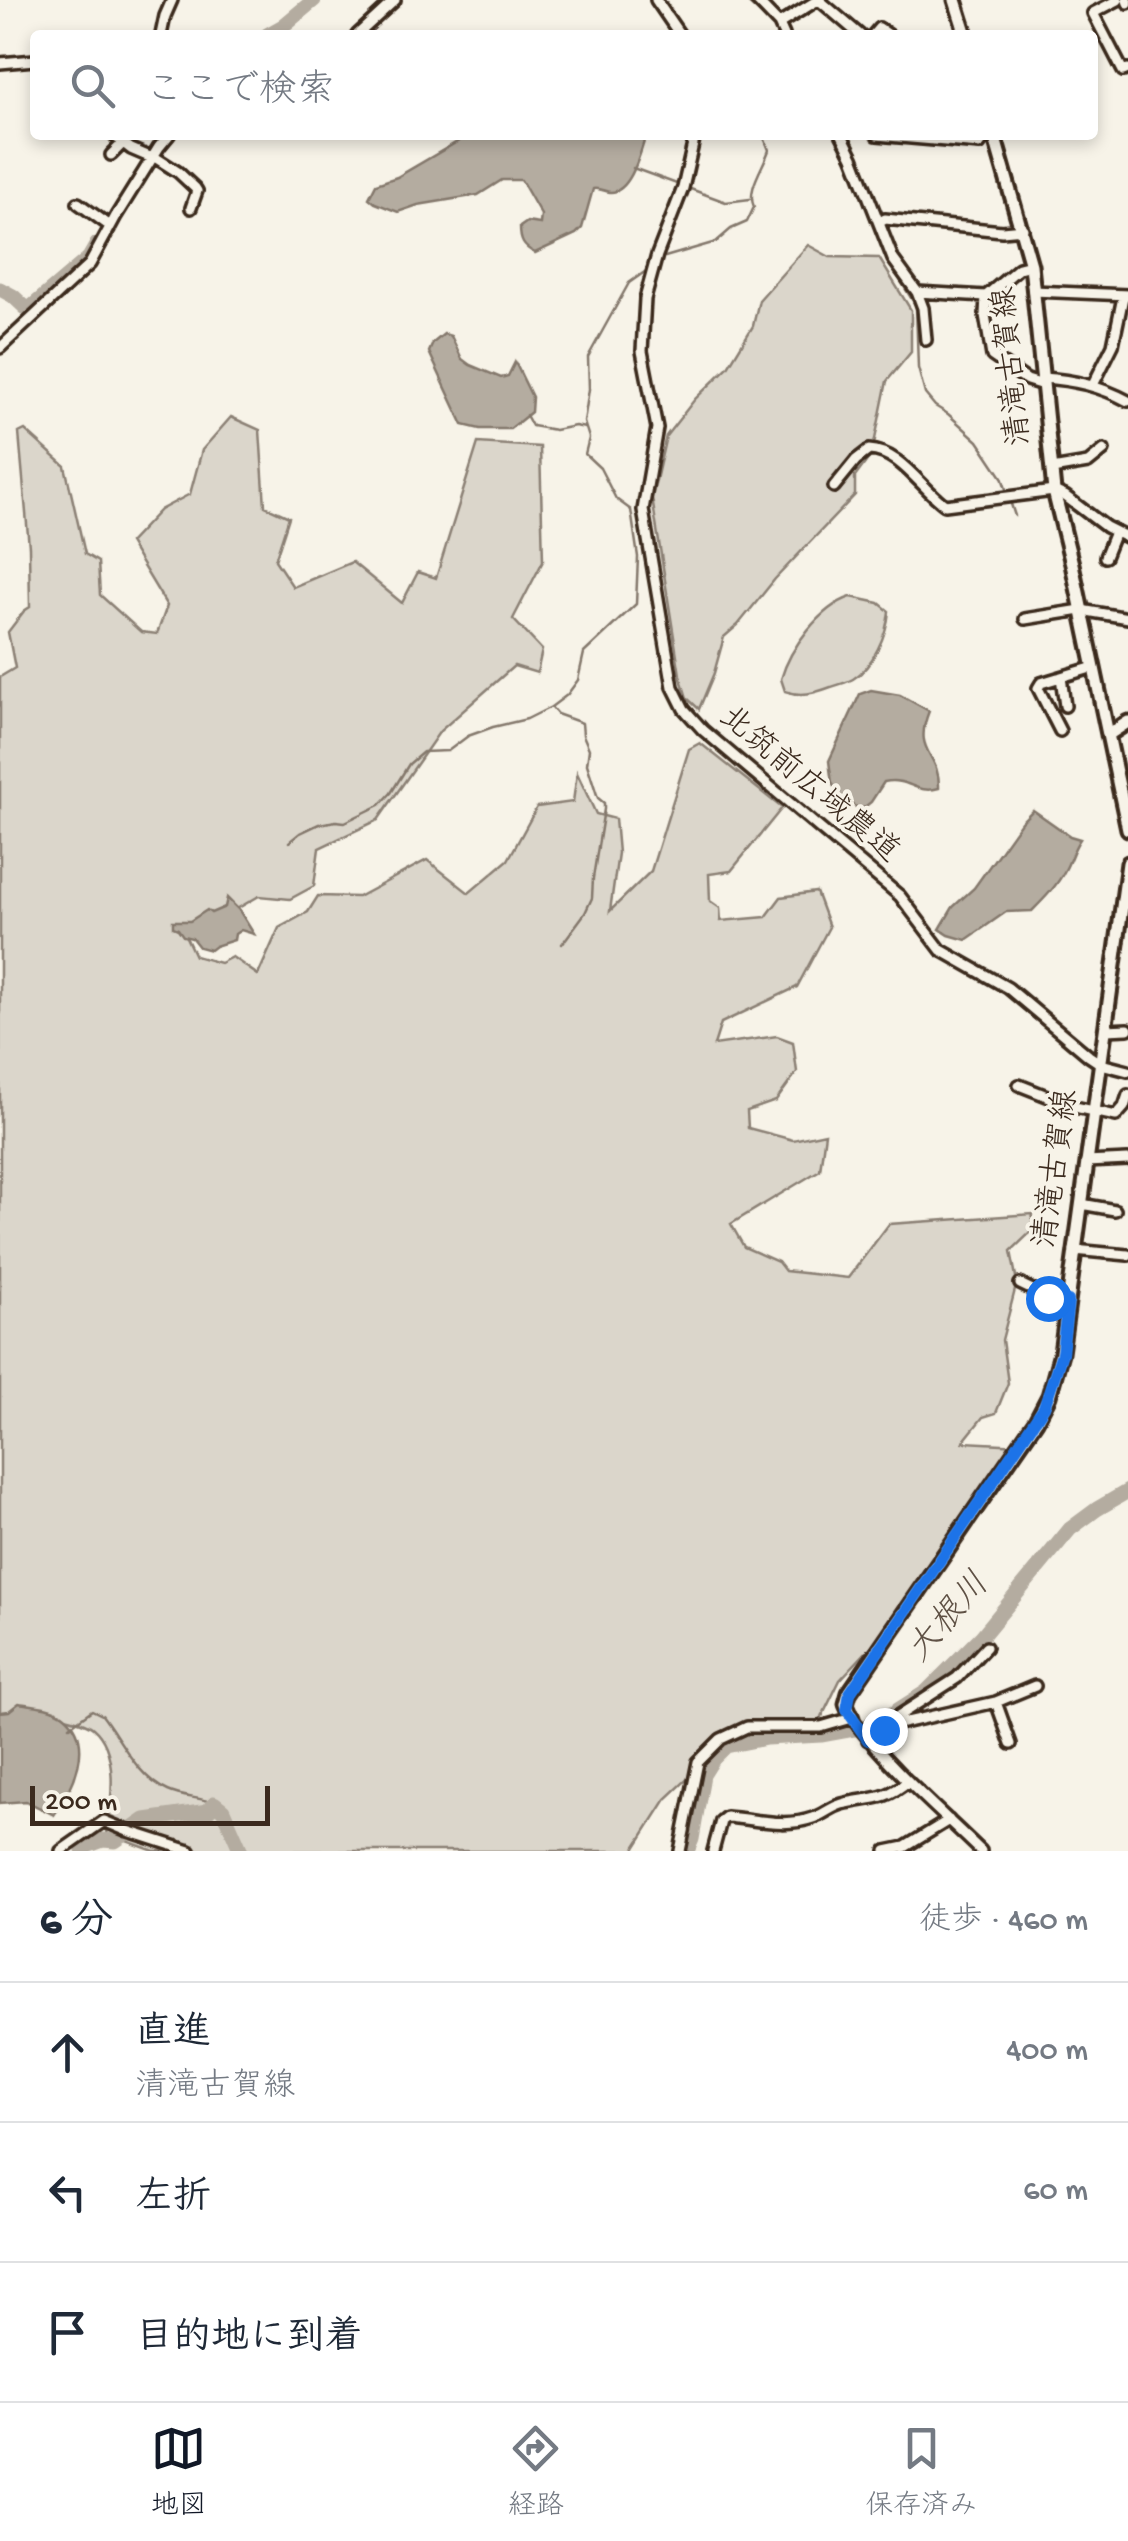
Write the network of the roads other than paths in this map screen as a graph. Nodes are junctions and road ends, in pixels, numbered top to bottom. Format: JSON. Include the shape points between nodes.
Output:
{"nodes":[{"id":1,"x":172,"y":0,"type":"edge"},
{"id":2,"x":395,"y":0,"type":"edge"},
{"id":3,"x":656,"y":0,"type":"edge"},
{"id":4,"x":756,"y":0,"type":"edge"},
{"id":5,"x":819,"y":0,"type":"edge"},
{"id":6,"x":955,"y":0,"type":"edge"},
{"id":7,"x":1118,"y":0,"type":"edge"},
{"id":8,"x":779,"y":24,"type":"junction"},
{"id":9,"x":162,"y":30,"type":"edge"},
{"id":10,"x":362,"y":30,"type":"edge"},
{"id":11,"x":677,"y":30,"type":"edge"},
{"id":12,"x":782,"y":30,"type":"edge"},
{"id":13,"x":854,"y":30,"type":"edge"},
{"id":14,"x":964,"y":30,"type":"edge"},
{"id":15,"x":30,"y":60,"type":"edge"},
{"id":16,"x":0,"y":63,"type":"edge"},
{"id":17,"x":1128,"y":68,"type":"edge"},
{"id":18,"x":120,"y":140,"type":"edge"},
{"id":19,"x":166,"y":140,"type":"edge"},
{"id":20,"x":694,"y":140,"type":"edge"},
{"id":21,"x":844,"y":140,"type":"edge"},
{"id":22,"x":934,"y":140,"type":"edge"},
{"id":23,"x":984,"y":140,"type":"edge"},
{"id":24,"x":991,"y":140,"type":"edge"},
{"id":25,"x":123,"y":143,"type":"junction"},
{"id":26,"x":111,"y":154,"type":"dead end"},
{"id":27,"x":153,"y":157,"type":"junction"},
{"id":28,"x":78,"y":203,"type":"dead end"},
{"id":29,"x":191,"y":208,"type":"dead end"},
{"id":30,"x":879,"y":224,"type":"junction"},
{"id":31,"x":110,"y":226,"type":"junction"},
{"id":32,"x":1022,"y":229,"type":"junction"},
{"id":33,"x":1031,"y":266,"type":"junction"},
{"id":34,"x":1033,"y":291,"type":"junction"},
{"id":35,"x":916,"y":292,"type":"junction"},
{"id":36,"x":986,"y":296,"type":"junction"},
{"id":37,"x":1126,"y":296,"type":"edge"},
{"id":38,"x":926,"y":340,"type":"dead end"},
{"id":39,"x":0,"y":348,"type":"edge"},
{"id":40,"x":1043,"y":381,"type":"junction"},
{"id":41,"x":1093,"y":385,"type":"junction"},
{"id":42,"x":1128,"y":401,"type":"edge"},
{"id":43,"x":1104,"y":450,"type":"dead end"},
{"id":44,"x":1052,"y":469,"type":"junction"},
{"id":45,"x":834,"y":487,"type":"dead end"},
{"id":46,"x":1054,"y":492,"type":"junction"},
{"id":47,"x":1115,"y":532,"type":"junction"},
{"id":48,"x":1128,"y":538,"type":"edge"},
{"id":49,"x":1105,"y":557,"type":"dead end"},
{"id":50,"x":1081,"y":610,"type":"junction"},
{"id":51,"x":1128,"y":618,"type":"edge"},
{"id":52,"x":1025,"y":619,"type":"dead end"},
{"id":53,"x":1094,"y":667,"type":"junction"},
{"id":54,"x":1061,"y":677,"type":"junction"},
{"id":55,"x":1065,"y":706,"type":"dead end"},
{"id":56,"x":1128,"y":722,"type":"edge"},
{"id":57,"x":1060,"y":731,"type":"dead end"},
{"id":58,"x":1108,"y":735,"type":"junction"},
{"id":59,"x":1125,"y":792,"type":"edge"},
{"id":60,"x":1128,"y":829,"type":"edge"},
{"id":61,"x":1128,"y":863,"type":"edge"},
{"id":62,"x":1126,"y":903,"type":"edge"},
{"id":63,"x":1128,"y":1029,"type":"edge"},
{"id":64,"x":1106,"y":1030,"type":"junction"},
{"id":65,"x":1101,"y":1064,"type":"junction"},
{"id":66,"x":1128,"y":1070,"type":"edge"},
{"id":67,"x":1019,"y":1084,"type":"dead end"},
{"id":68,"x":1128,"y":1095,"type":"edge"},
{"id":69,"x":1094,"y":1112,"type":"junction"},
{"id":70,"x":1128,"y":1160,"type":"edge"},
{"id":71,"x":1086,"y":1162,"type":"junction"},
{"id":72,"x":1080,"y":1204,"type":"junction"},
{"id":73,"x":1115,"y":1210,"type":"dead end"},
{"id":74,"x":1074,"y":1250,"type":"junction"},
{"id":75,"x":1128,"y":1255,"type":"edge"},
{"id":76,"x":1020,"y":1284,"type":"dead end"},
{"id":77,"x":1068,"y":1301,"type":"junction"},
{"id":78,"x":986,"y":1647,"type":"dead end"},
{"id":79,"x":1035,"y":1686,"type":"dead end"},
{"id":80,"x":996,"y":1702,"type":"junction"},
{"id":81,"x":852,"y":1718,"type":"junction"},
{"id":82,"x":884,"y":1730,"type":"junction"},
{"id":83,"x":868,"y":1740,"type":"junction"},
{"id":84,"x":1010,"y":1744,"type":"dead end"},
{"id":85,"x":908,"y":1781,"type":"junction"},
{"id":86,"x":949,"y":1820,"type":"junction"},
{"id":87,"x":61,"y":1851,"type":"edge"},
{"id":88,"x":190,"y":1851,"type":"edge"},
{"id":89,"x":680,"y":1851,"type":"edge"},
{"id":90,"x":713,"y":1851,"type":"edge"},
{"id":91,"x":886,"y":1851,"type":"edge"},
{"id":92,"x":982,"y":1851,"type":"edge"}],
"edges":[{"from":1,"to":9,"type":"street"},
{"from":2,"to":10,"type":"street"},
{"from":3,"to":11,"type":"street"},
{"from":4,"to":8,"type":"street"},
{"from":5,"to":8,"type":"street"},
{"from":5,"to":13,"type":"street"},
{"from":6,"to":14,"type":"main road"},
{"from":7,"to":17,"type":"street","via":[[1093,13],[1123,71]]},
{"from":8,"to":12,"type":"street"},
{"from":15,"to":16,"type":"street"},
{"from":18,"to":25,"type":"street"},
{"from":19,"to":27,"type":"street"},
{"from":20,"to":65,"type":"street","name":"北筑前広域農道","via":[[642,318],[657,428],[644,521],[678,699],[696,724],[900,896],[941,950],[1008,988]]},
{"from":21,"to":30,"type":"street"},
{"from":22,"to":23,"type":"street"},
{"from":24,"to":32,"type":"main road","name":"清滝古賀線"},
{"from":25,"to":26,"type":"street"},
{"from":25,"to":27,"type":"street"},
{"from":27,"to":29,"type":"street","via":[[195,188]]},
{"from":27,"to":31,"type":"street"},
{"from":28,"to":31,"type":"street"},
{"from":30,"to":32,"type":"street"},
{"from":30,"to":35,"type":"street","via":[[892,259]]},
{"from":31,"to":39,"type":"street","via":[[90,264]]},
{"from":32,"to":33,"type":"main road","name":"清滝古賀線"},
{"from":33,"to":34,"type":"main road","name":"清滝古賀線"},
{"from":33,"to":36,"type":"street"},
{"from":34,"to":37,"type":"street"},
{"from":34,"to":40,"type":"main road","name":"清滝古賀線"},
{"from":35,"to":36,"type":"street"},
{"from":35,"to":38,"type":"street"},
{"from":36,"to":40,"type":"street","via":[[992,356],[1027,380]]},
{"from":37,"to":41,"type":"street"},
{"from":40,"to":41,"type":"street"},
{"from":40,"to":44,"type":"main road","name":"清滝古賀線"},
{"from":41,"to":42,"type":"street"},
{"from":43,"to":44,"type":"street","via":[[1088,462]]},
{"from":44,"to":46,"type":"main road","name":"清滝古賀線"},
{"from":45,"to":46,"type":"street","via":[[856,460],[881,450],[945,505]]},
{"from":46,"to":47,"type":"street"},
{"from":46,"to":50,"type":"main road","name":"清滝古賀線"},
{"from":47,"to":48,"type":"street"},
{"from":47,"to":49,"type":"street"},
{"from":50,"to":51,"type":"street"},
{"from":50,"to":52,"type":"street"},
{"from":50,"to":53,"type":"main road","name":"清滝古賀線"},
{"from":53,"to":54,"type":"street"},
{"from":53,"to":58,"type":"main road","name":"清滝古賀線"},
{"from":54,"to":55,"type":"street"},
{"from":54,"to":57,"type":"street","via":[[1038,688]]},
{"from":56,"to":58,"type":"main road"},
{"from":58,"to":59,"type":"main road","name":"清滝古賀線"},
{"from":59,"to":60,"type":"main road","name":"清滝古賀線"},
{"from":61,"to":62,"type":"main road","name":"清滝古賀線"},
{"from":62,"to":64,"type":"main road","name":"清滝古賀線"},
{"from":63,"to":64,"type":"street"},
{"from":64,"to":65,"type":"main road","name":"清滝古賀線"},
{"from":65,"to":66,"type":"street","name":"北筑前広域農道"},
{"from":65,"to":69,"type":"main road","name":"清滝古賀線"},
{"from":67,"to":69,"type":"street"},
{"from":68,"to":69,"type":"street","via":[[1116,1116]]},
{"from":69,"to":71,"type":"main road","name":"清滝古賀線"},
{"from":70,"to":71,"type":"street"},
{"from":71,"to":72,"type":"main road","name":"清滝古賀線"},
{"from":72,"to":73,"type":"street"},
{"from":72,"to":74,"type":"main road","name":"清滝古賀線"},
{"from":74,"to":75,"type":"street"},
{"from":74,"to":77,"type":"main road","name":"清滝古賀線"},
{"from":76,"to":77,"type":"street"},
{"from":77,"to":81,"type":"main road","name":"清滝古賀線","via":[[1062,1353],[1044,1407],[850,1693]]},
{"from":78,"to":82,"type":"street","via":[[957,1678]]},
{"from":79,"to":80,"type":"street"},
{"from":80,"to":82,"type":"street"},
{"from":80,"to":84,"type":"street"},
{"from":81,"to":83,"type":"street"},
{"from":81,"to":89,"type":"street","via":[[820,1727],[747,1728],[720,1739],[698,1762]]},
{"from":82,"to":83,"type":"street"},
{"from":83,"to":85,"type":"street"},
{"from":85,"to":86,"type":"street"},
{"from":85,"to":90,"type":"street","via":[[878,1799],[789,1823],[726,1816]]},
{"from":86,"to":91,"type":"street"},
{"from":86,"to":92,"type":"street"},
{"from":87,"to":88,"type":"street","via":[[104,1821]]}]}
